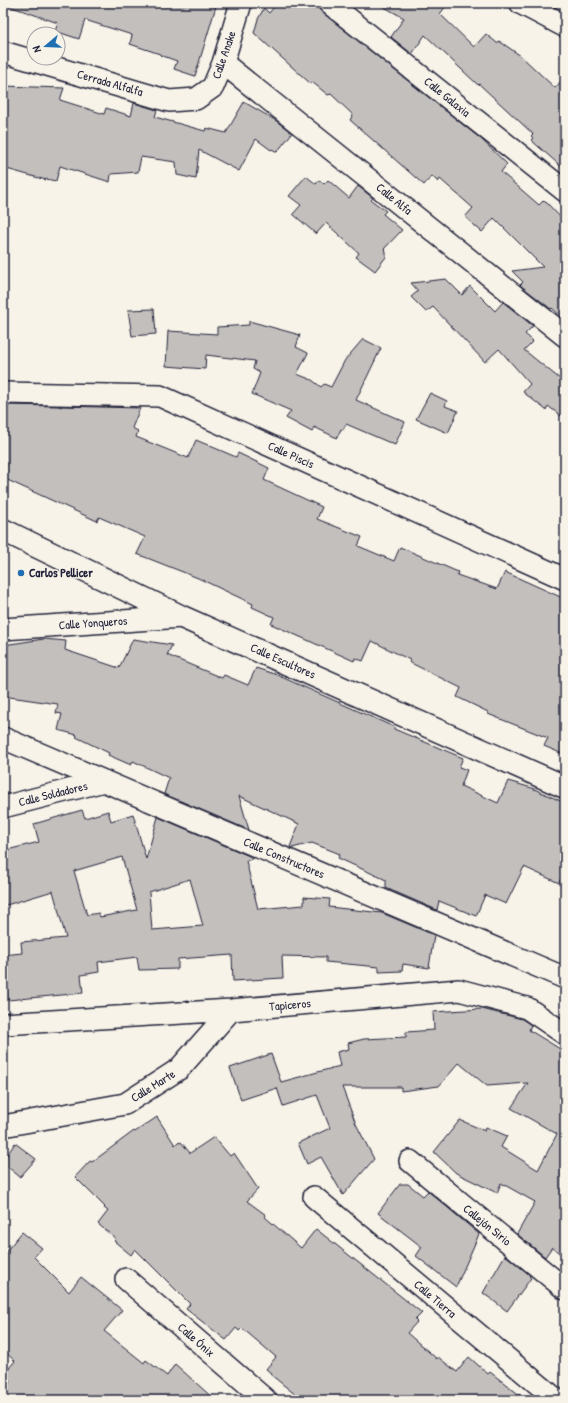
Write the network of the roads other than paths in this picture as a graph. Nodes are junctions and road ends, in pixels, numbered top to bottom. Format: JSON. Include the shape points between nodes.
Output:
{"nodes":[{"id":1,"x":241,"y":3,"type":"edge"},
{"id":2,"x":329,"y":3,"type":"edge"},
{"id":3,"x":522,"y":3,"type":"edge"},
{"id":4,"x":565,"y":26,"type":"edge"},
{"id":5,"x":3,"y":52,"type":"edge"},
{"id":6,"x":223,"y":63,"type":"junction"},
{"id":7,"x":196,"y":99,"type":"joint"},
{"id":8,"x":565,"y":192,"type":"edge"},
{"id":9,"x":565,"y":336,"type":"edge"},
{"id":10,"x":3,"y":393,"type":"edge"},
{"id":11,"x":3,"y":530,"type":"edge"},
{"id":12,"x":565,"y":579,"type":"edge"},
{"id":13,"x":182,"y":617,"type":"junction"},
{"id":14,"x":3,"y":629,"type":"edge"},
{"id":15,"x":3,"y":738,"type":"edge"},
{"id":16,"x":104,"y":781,"type":"junction"},
{"id":17,"x":565,"y":787,"type":"edge"},
{"id":18,"x":3,"y":807,"type":"edge"},
{"id":19,"x":565,"y":978,"type":"edge"},
{"id":20,"x":231,"y":1010,"type":"junction"},
{"id":21,"x":3,"y":1024,"type":"edge"},
{"id":22,"x":564,"y":1030,"type":"edge"},
{"id":23,"x":3,"y":1126,"type":"edge"},
{"id":24,"x":410,"y":1161,"type":"dead end"},
{"id":25,"x":314,"y":1197,"type":"dead end"},
{"id":26,"x":126,"y":1279,"type":"dead end"},
{"id":27,"x":565,"y":1289,"type":"edge"},
{"id":28,"x":266,"y":1400,"type":"edge"},
{"id":29,"x":557,"y":1400,"type":"edge"}],
"edges":[{"from":1,"to":6,"type":"street","name":"Calle Anake"},
{"from":2,"to":8,"type":"street","name":"Calle Galaxia"},
{"from":3,"to":4,"type":"street"},
{"from":5,"to":7,"type":"street","name":"Cerrada Alfalfa","via":[[169,100]]},
{"from":6,"to":7,"type":"street","name":"Calle Anake","via":[[213,87]]},
{"from":6,"to":9,"type":"street","name":"Calle Alfa"},
{"from":10,"to":12,"type":"street","name":"Calle Piscis","via":[[160,396]]},
{"from":11,"to":13,"type":"street","name":"Calle Escultores"},
{"from":13,"to":14,"type":"street","name":"Calle Yonqueros"},
{"from":13,"to":17,"type":"street","name":"Calle Escultores"},
{"from":15,"to":16,"type":"street","name":"Calle Constructores"},
{"from":16,"to":18,"type":"street","name":"Calle Soldadores"},
{"from":16,"to":19,"type":"street","name":"Calle Constructores"},
{"from":20,"to":21,"type":"street","name":"Tapiceros"},
{"from":20,"to":22,"type":"street","name":"Tapiceros","via":[[459,990],[527,1008]]},
{"from":20,"to":23,"type":"street","name":"Calle Marte","via":[[179,1069],[125,1104]]},
{"from":24,"to":27,"type":"street","name":"Callejón Sirio"},
{"from":25,"to":29,"type":"street","name":"Calle Tierra"},
{"from":26,"to":28,"type":"street","name":"Calle Ónix"}]}
